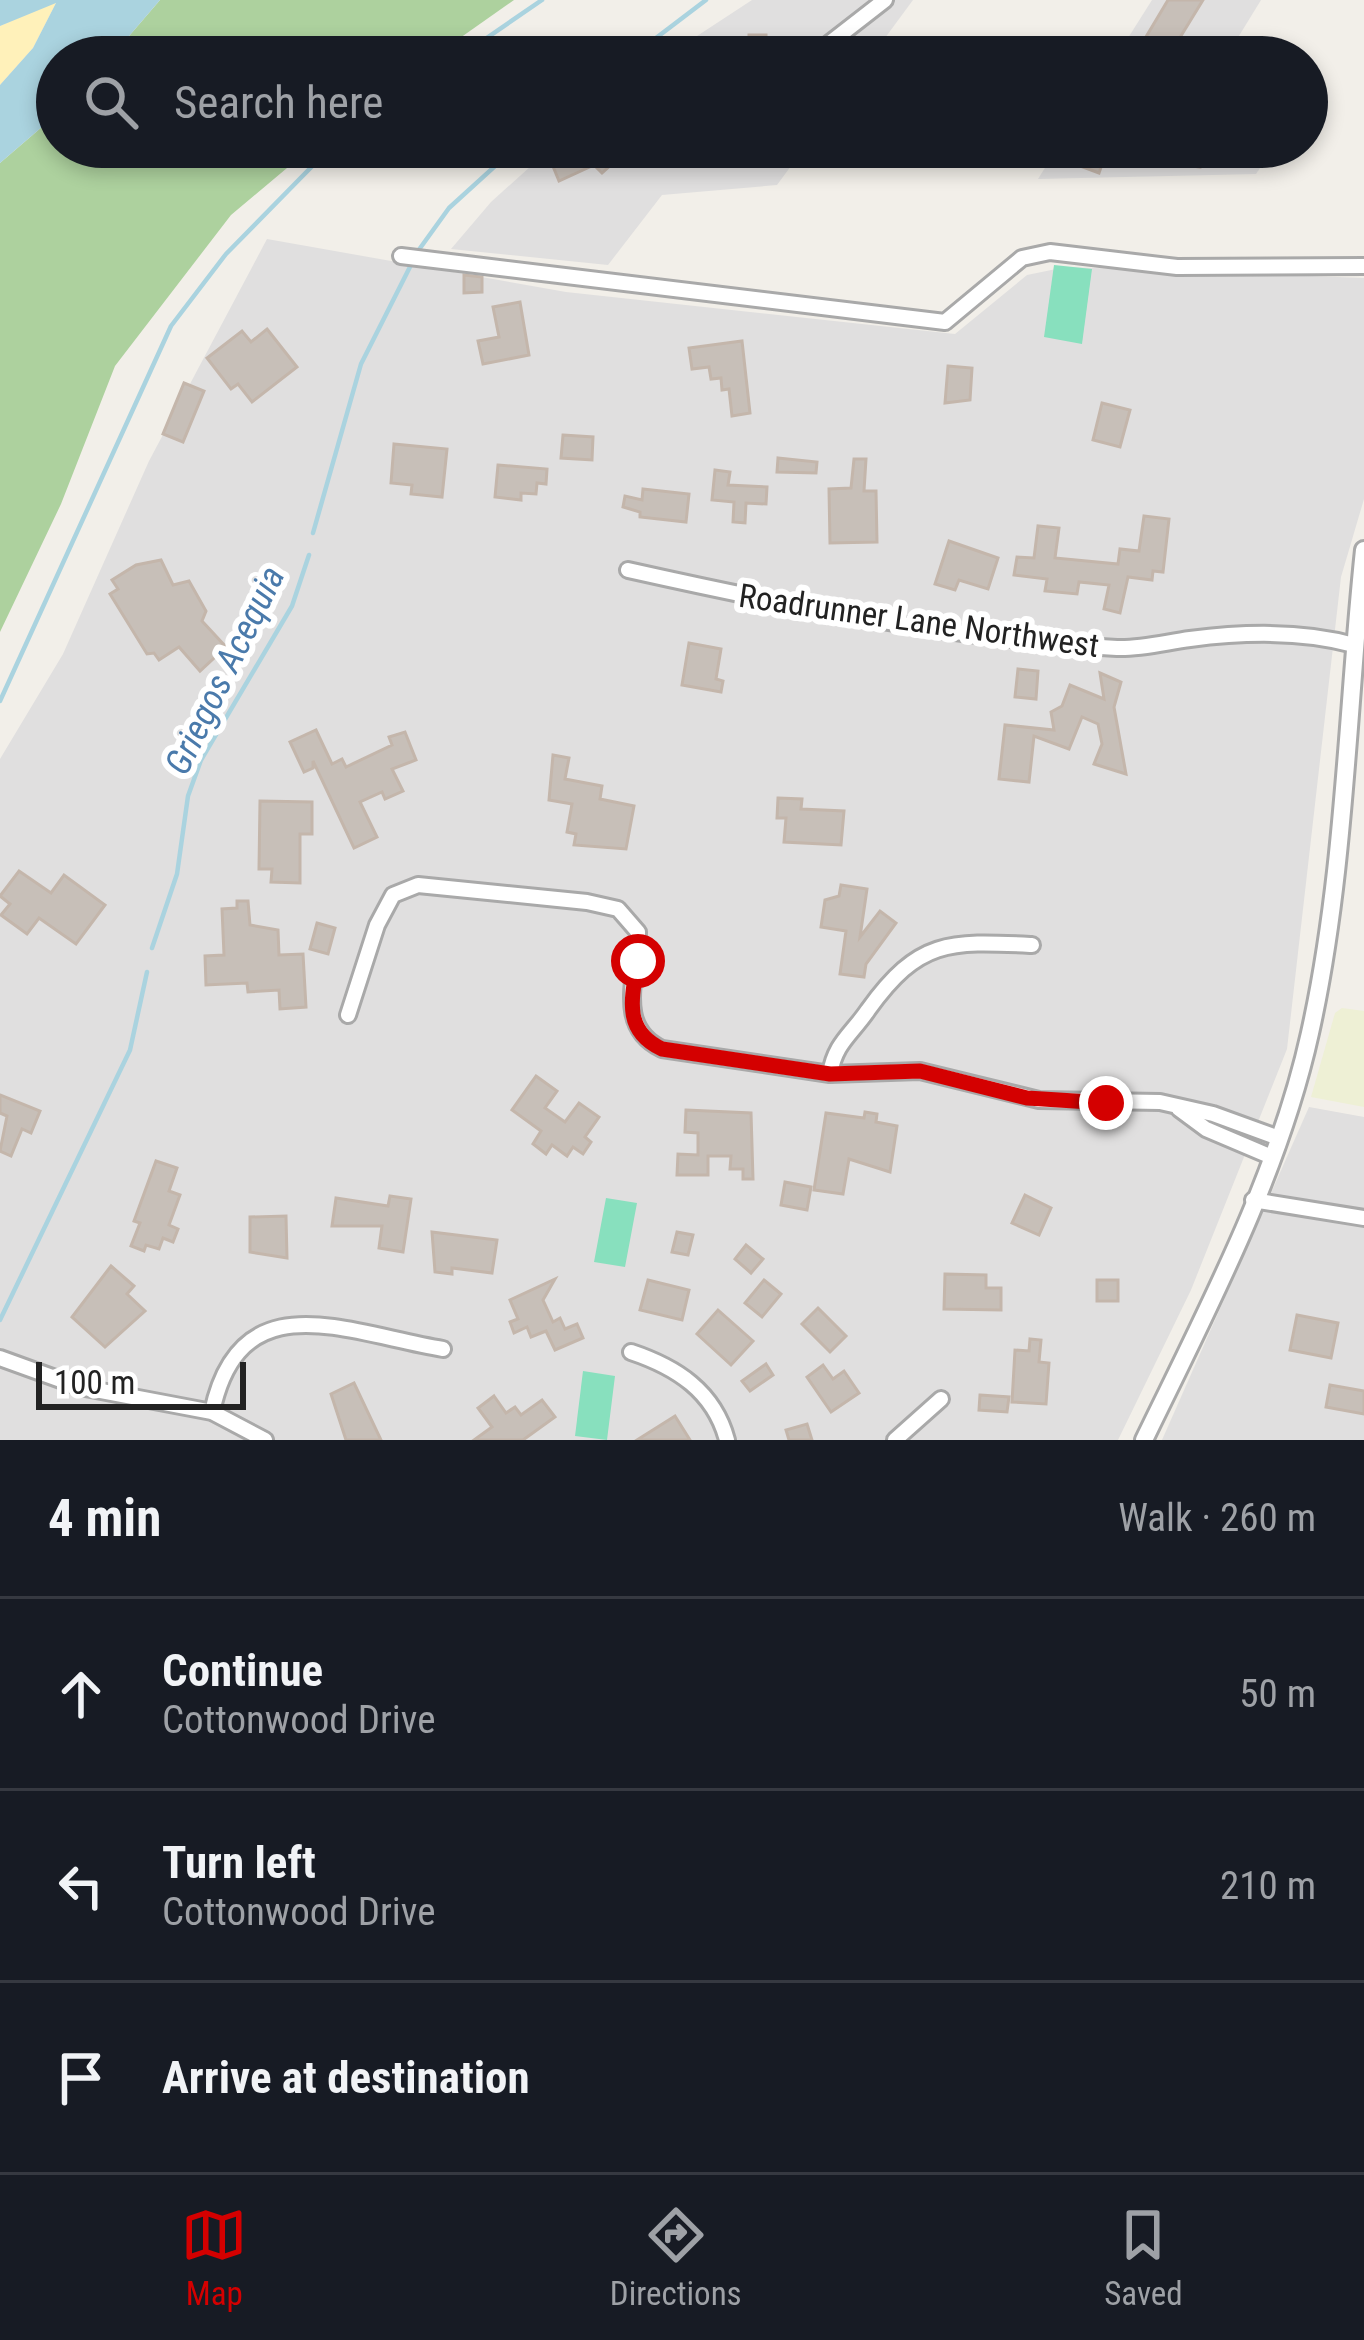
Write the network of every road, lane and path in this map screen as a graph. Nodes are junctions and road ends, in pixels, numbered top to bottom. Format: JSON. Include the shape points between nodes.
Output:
{"nodes":[{"id":1,"x":885,"y":0,"type":"edge"},
{"id":2,"x":838,"y":36,"type":"edge"},
{"id":3,"x":404,"y":256,"type":"dead end"},
{"id":4,"x":1364,"y":266,"type":"edge"},
{"id":5,"x":1364,"y":550,"type":"edge"},
{"id":6,"x":628,"y":570,"type":"dead end"},
{"id":7,"x":1354,"y":645,"type":"junction"},
{"id":8,"x":1032,"y":945,"type":"dead end"},
{"id":9,"x":348,"y":1015,"type":"dead end"},
{"id":10,"x":830,"y":1074,"type":"junction"},
{"id":11,"x":1175,"y":1105,"type":"junction"},
{"id":12,"x":1279,"y":1138,"type":"junction"},
{"id":13,"x":1272,"y":1157,"type":"junction"},
{"id":14,"x":1253,"y":1200,"type":"junction"},
{"id":15,"x":1364,"y":1218,"type":"edge"},
{"id":16,"x":443,"y":1349,"type":"dead end"},
{"id":17,"x":632,"y":1352,"type":"dead end"},
{"id":18,"x":0,"y":1358,"type":"edge"},
{"id":19,"x":940,"y":1399,"type":"dead end"},
{"id":20,"x":212,"y":1412,"type":"junction"},
{"id":21,"x":265,"y":1440,"type":"edge"},
{"id":22,"x":727,"y":1440,"type":"edge"},
{"id":23,"x":895,"y":1440,"type":"edge"},
{"id":24,"x":1144,"y":1440,"type":"edge"}],
"edges":[{"from":1,"to":2,"type":"street"},
{"from":3,"to":4,"type":"street","via":[[946,322],[1022,258],[1051,252],[1178,267]]},
{"from":5,"to":7,"type":"street"},
{"from":6,"to":7,"type":"street","name":"Roadrunner Lane Northwest","via":[[1000,638],[1124,649],[1274,634]]},
{"from":7,"to":12,"type":"street","via":[[1323,960]]},
{"from":8,"to":10,"type":"street","via":[[953,943],[916,956],[838,1043]]},
{"from":9,"to":10,"type":"street","via":[[393,896],[418,885],[587,902],[618,910],[638,932],[631,1012],[649,1043]]},
{"from":10,"to":11,"type":"street","via":[[920,1071],[1039,1100]]},
{"from":11,"to":12,"type":"street"},
{"from":11,"to":13,"type":"street","via":[[1206,1129]]},
{"from":12,"to":13,"type":"street"},
{"from":13,"to":14,"type":"street"},
{"from":14,"to":15,"type":"street"},
{"from":14,"to":24,"type":"street"},
{"from":16,"to":20,"type":"street","via":[[275,1327],[229,1358]]},
{"from":17,"to":22,"type":"street","via":[[695,1385]]},
{"from":18,"to":20,"type":"street","via":[[80,1387]]},
{"from":19,"to":23,"type":"street"},
{"from":20,"to":21,"type":"street"}]}
